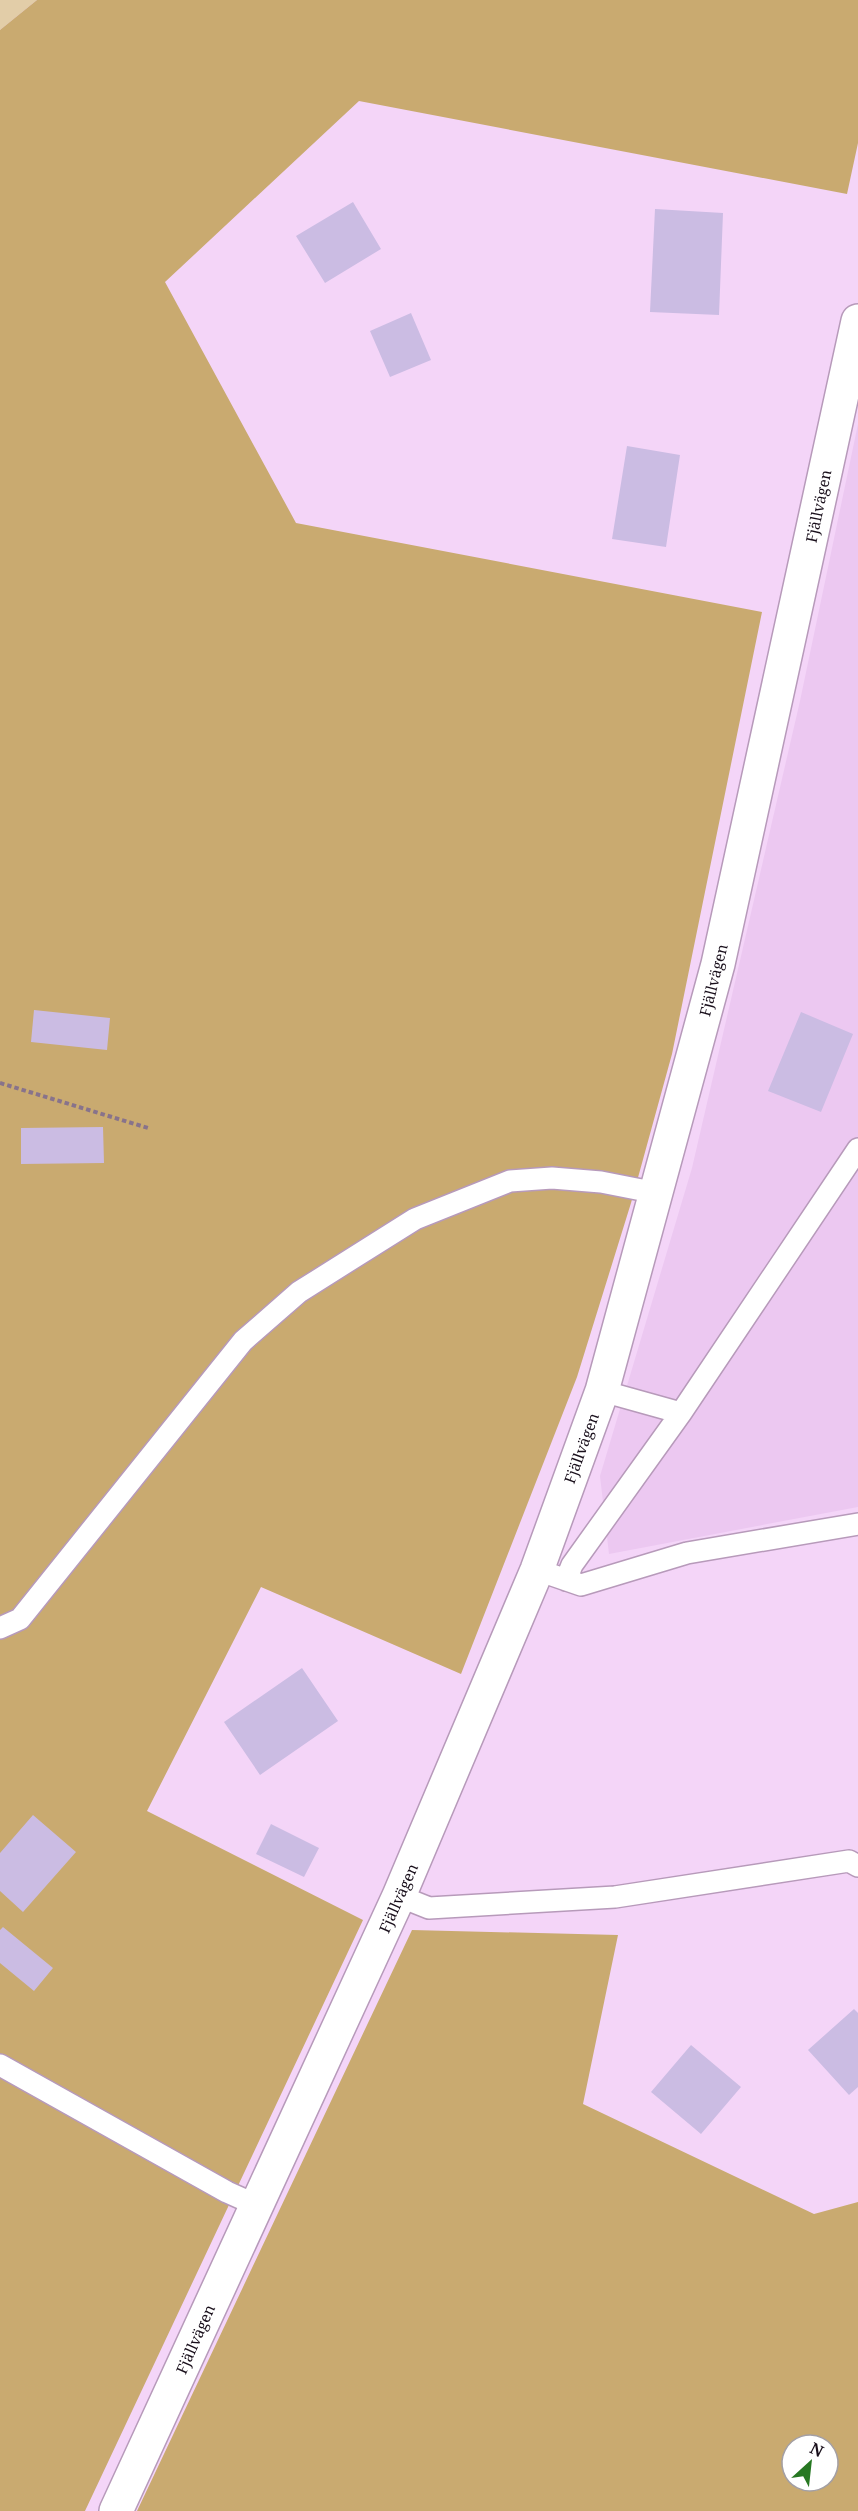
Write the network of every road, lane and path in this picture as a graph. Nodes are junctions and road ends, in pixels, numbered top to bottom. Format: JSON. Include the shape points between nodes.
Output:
{"nodes":[{"id":1,"x":858,"y":321,"type":"edge"},
{"id":2,"x":0,"y":1083,"type":"edge"},
{"id":3,"x":148,"y":1128,"type":"dead end"},
{"id":4,"x":858,"y":1149,"type":"edge"},
{"id":5,"x":657,"y":1193,"type":"junction"},
{"id":6,"x":602,"y":1391,"type":"junction"},
{"id":7,"x":681,"y":1413,"type":"junction"},
{"id":8,"x":858,"y":1524,"type":"edge"},
{"id":9,"x":552,"y":1575,"type":"junction"},
{"id":10,"x":0,"y":1628,"type":"edge"},
{"id":11,"x":858,"y":1866,"type":"edge"},
{"id":12,"x":399,"y":1896,"type":"junction"},
{"id":13,"x":0,"y":2065,"type":"edge"},
{"id":14,"x":256,"y":2205,"type":"junction"},
{"id":15,"x":116,"y":2511,"type":"edge"}],
"edges":[{"from":1,"to":5,"type":"street","name":"Fjällvägen","via":[[718,964]]},
{"from":2,"to":3,"type":"path"},
{"from":4,"to":7,"type":"lane"},
{"from":5,"to":6,"type":"street","name":"Fjällvägen"},
{"from":5,"to":10,"type":"lane","via":[[601,1182],[552,1178],[510,1181],[415,1219],[299,1292],[243,1341],[20,1619]]},
{"from":6,"to":7,"type":"lane"},
{"from":6,"to":9,"type":"street","name":"Fjällvägen"},
{"from":7,"to":9,"type":"lane","via":[[572,1565]]},
{"from":8,"to":9,"type":"lane","via":[[687,1553],[581,1585]]},
{"from":9,"to":12,"type":"street","name":"Fjällvägen"},
{"from":11,"to":12,"type":"lane","via":[[849,1861],[615,1897],[429,1908]]},
{"from":12,"to":14,"type":"street","name":"Fjällvägen"},
{"from":13,"to":14,"type":"lane"},
{"from":14,"to":15,"type":"street","name":"Fjällvägen"}]}
